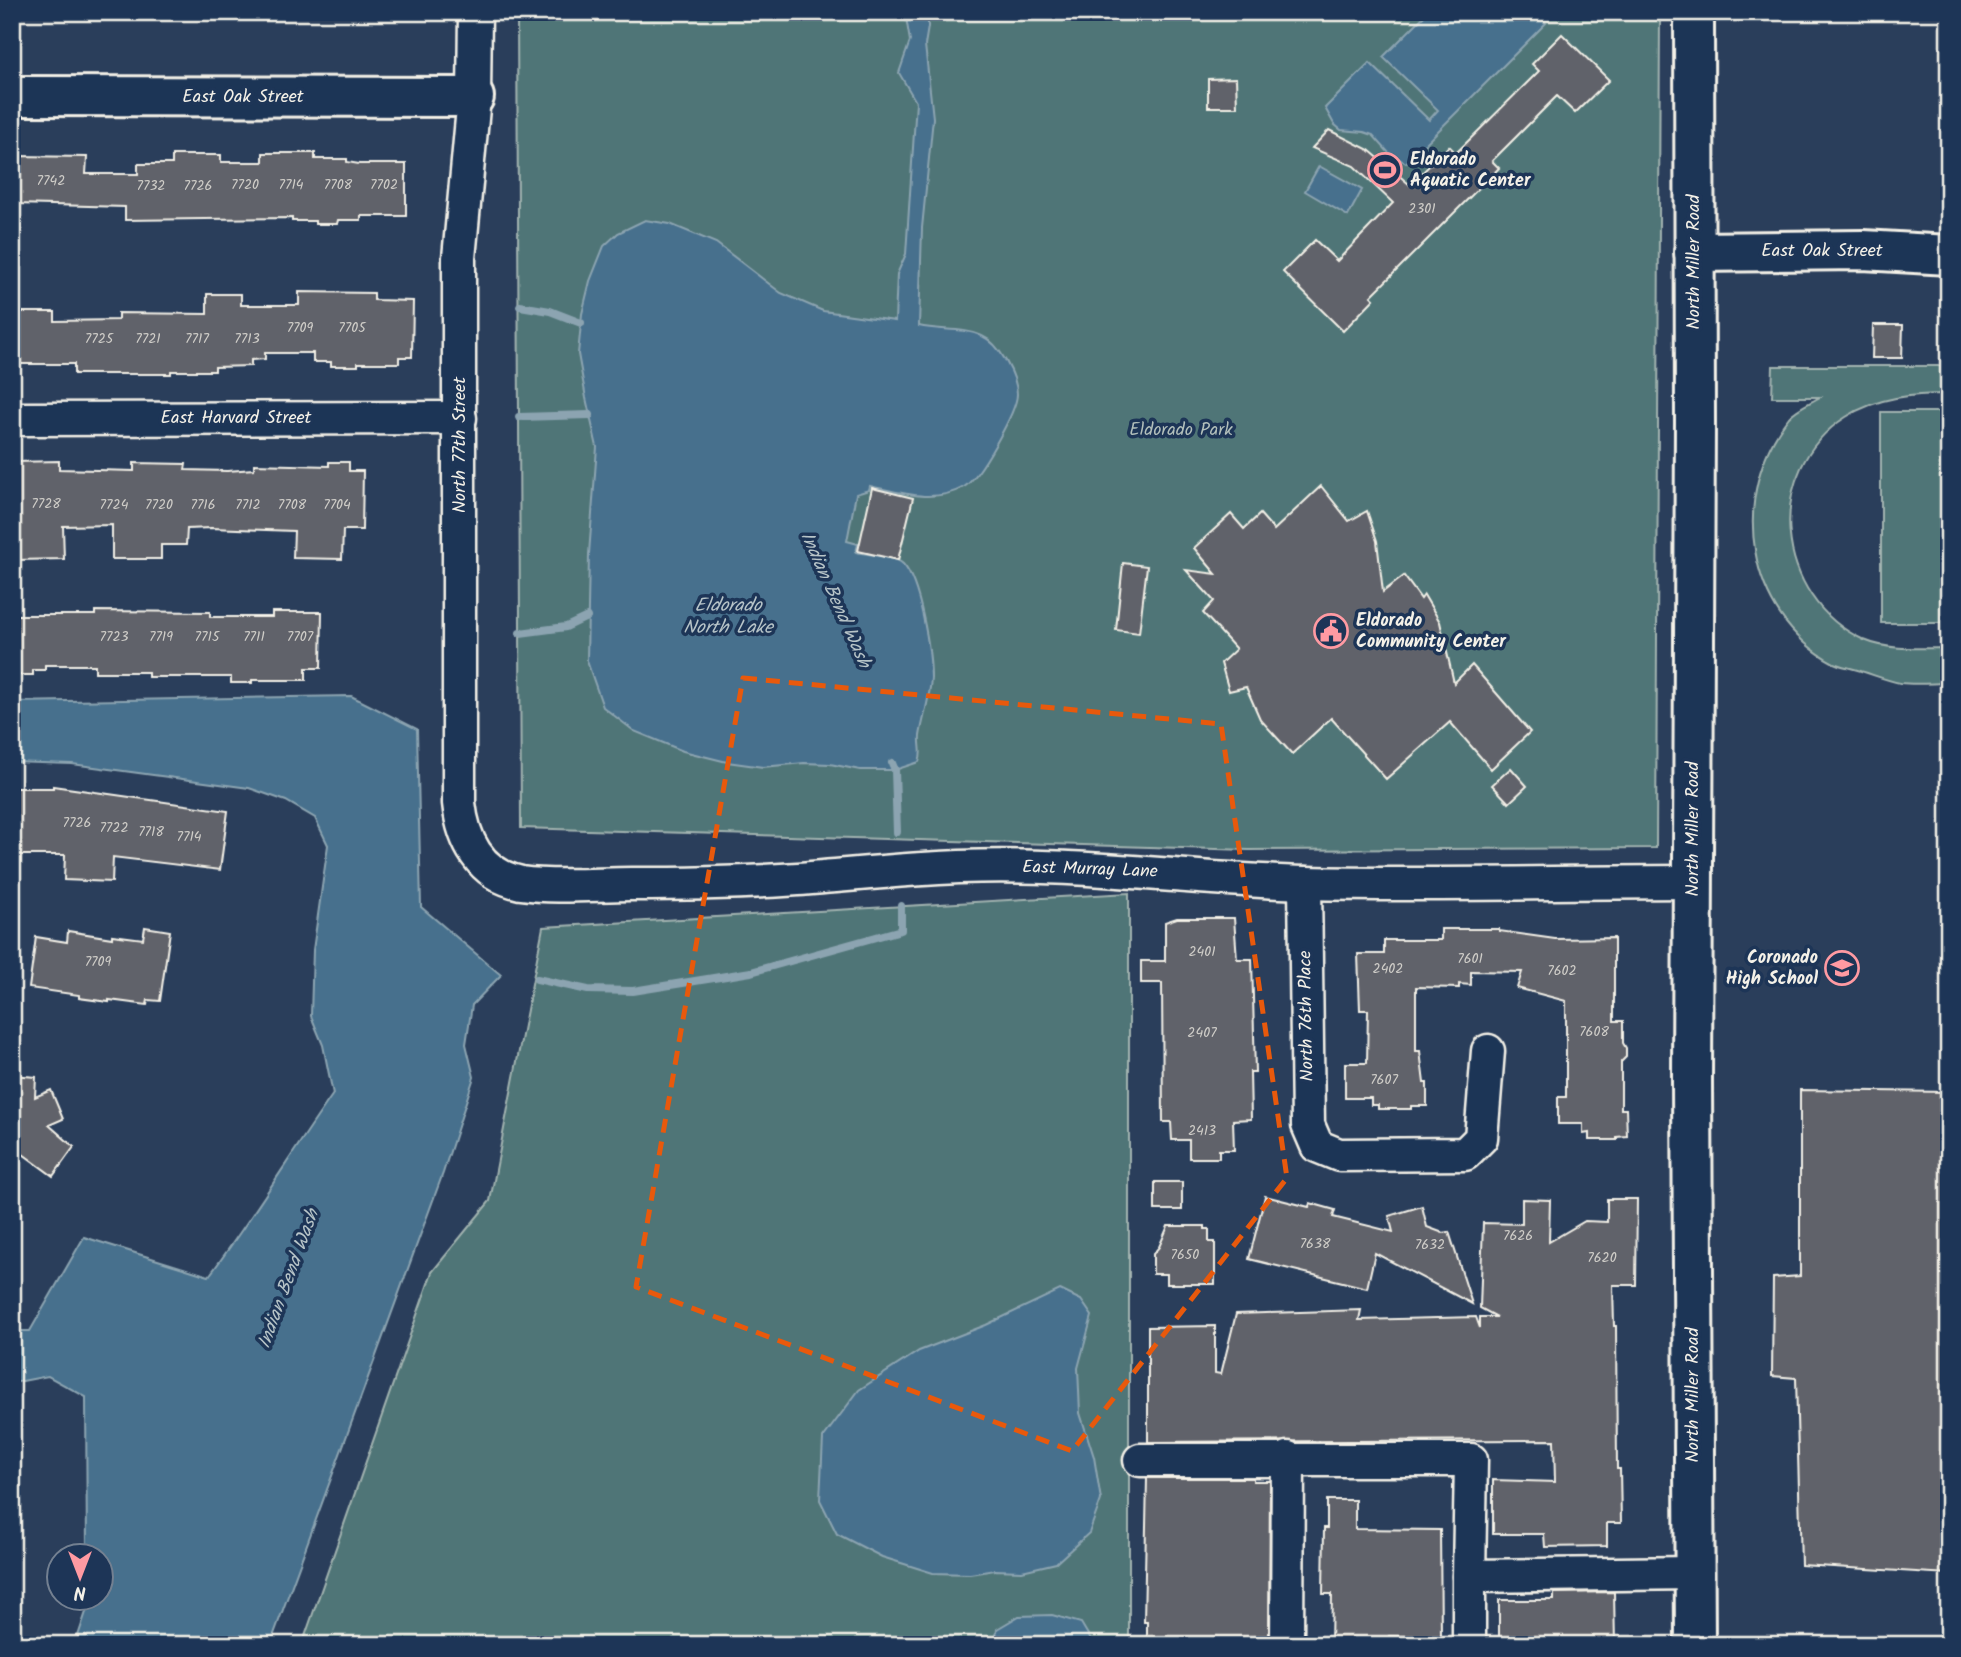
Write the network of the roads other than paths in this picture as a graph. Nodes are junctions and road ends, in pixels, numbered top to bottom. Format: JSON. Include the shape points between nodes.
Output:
{"nodes":[{"id":1,"x":475,"y":12,"type":"edge"},
{"id":2,"x":1693,"y":12,"type":"edge"},
{"id":3,"x":12,"y":96,"type":"edge"},
{"id":4,"x":474,"y":97,"type":"junction"},
{"id":5,"x":1694,"y":252,"type":"junction"},
{"id":6,"x":1949,"y":255,"type":"edge"},
{"id":7,"x":460,"y":418,"type":"junction"},
{"id":8,"x":12,"y":419,"type":"edge"},
{"id":9,"x":491,"y":869,"type":"joint"},
{"id":10,"x":1693,"y":882,"type":"junction"},
{"id":11,"x":1305,"y":883,"type":"junction"},
{"id":12,"x":1488,"y":1051,"type":"dead end"},
{"id":13,"x":1288,"y":1458,"type":"junction"},
{"id":14,"x":1140,"y":1460,"type":"dead end"},
{"id":15,"x":1694,"y":1573,"type":"junction"},
{"id":16,"x":1469,"y":1576,"type":"junction"},
{"id":17,"x":1287,"y":1645,"type":"edge"},
{"id":18,"x":1469,"y":1645,"type":"edge"},
{"id":19,"x":1695,"y":1645,"type":"edge"}],
"edges":[{"from":1,"to":4,"type":"street","name":"North 77th Street"},
{"from":2,"to":5,"type":"street","name":"North Miller Road"},
{"from":3,"to":4,"type":"street","name":"East Oak Street"},
{"from":4,"to":7,"type":"street","name":"North 77th Street","via":[[459,258]]},
{"from":5,"to":6,"type":"street","name":"East Oak Street","via":[[1863,250]]},
{"from":5,"to":10,"type":"street","name":"North Miller Road"},
{"from":7,"to":8,"type":"street","name":"East Harvard Street"},
{"from":7,"to":9,"type":"street","name":"North 77th Street","via":[[459,803],[469,843]]},
{"from":9,"to":11,"type":"street","name":"East Murray Lane","via":[[522,883],[568,884],[718,883],[961,867],[1115,870]]},
{"from":10,"to":11,"type":"street","name":"East Murray Lane"},
{"from":10,"to":15,"type":"street","name":"North Miller Road"},
{"from":11,"to":12,"type":"street","name":"North 76th Place","via":[[1308,1125],[1317,1146],[1339,1156],[1465,1154],[1480,1138]]},
{"from":13,"to":14,"type":"street"},
{"from":13,"to":16,"type":"street","via":[[1471,1460]]},
{"from":13,"to":17,"type":"street"},
{"from":15,"to":16,"type":"street"},
{"from":15,"to":19,"type":"street","name":"North Miller Road"},
{"from":16,"to":18,"type":"street"}]}
